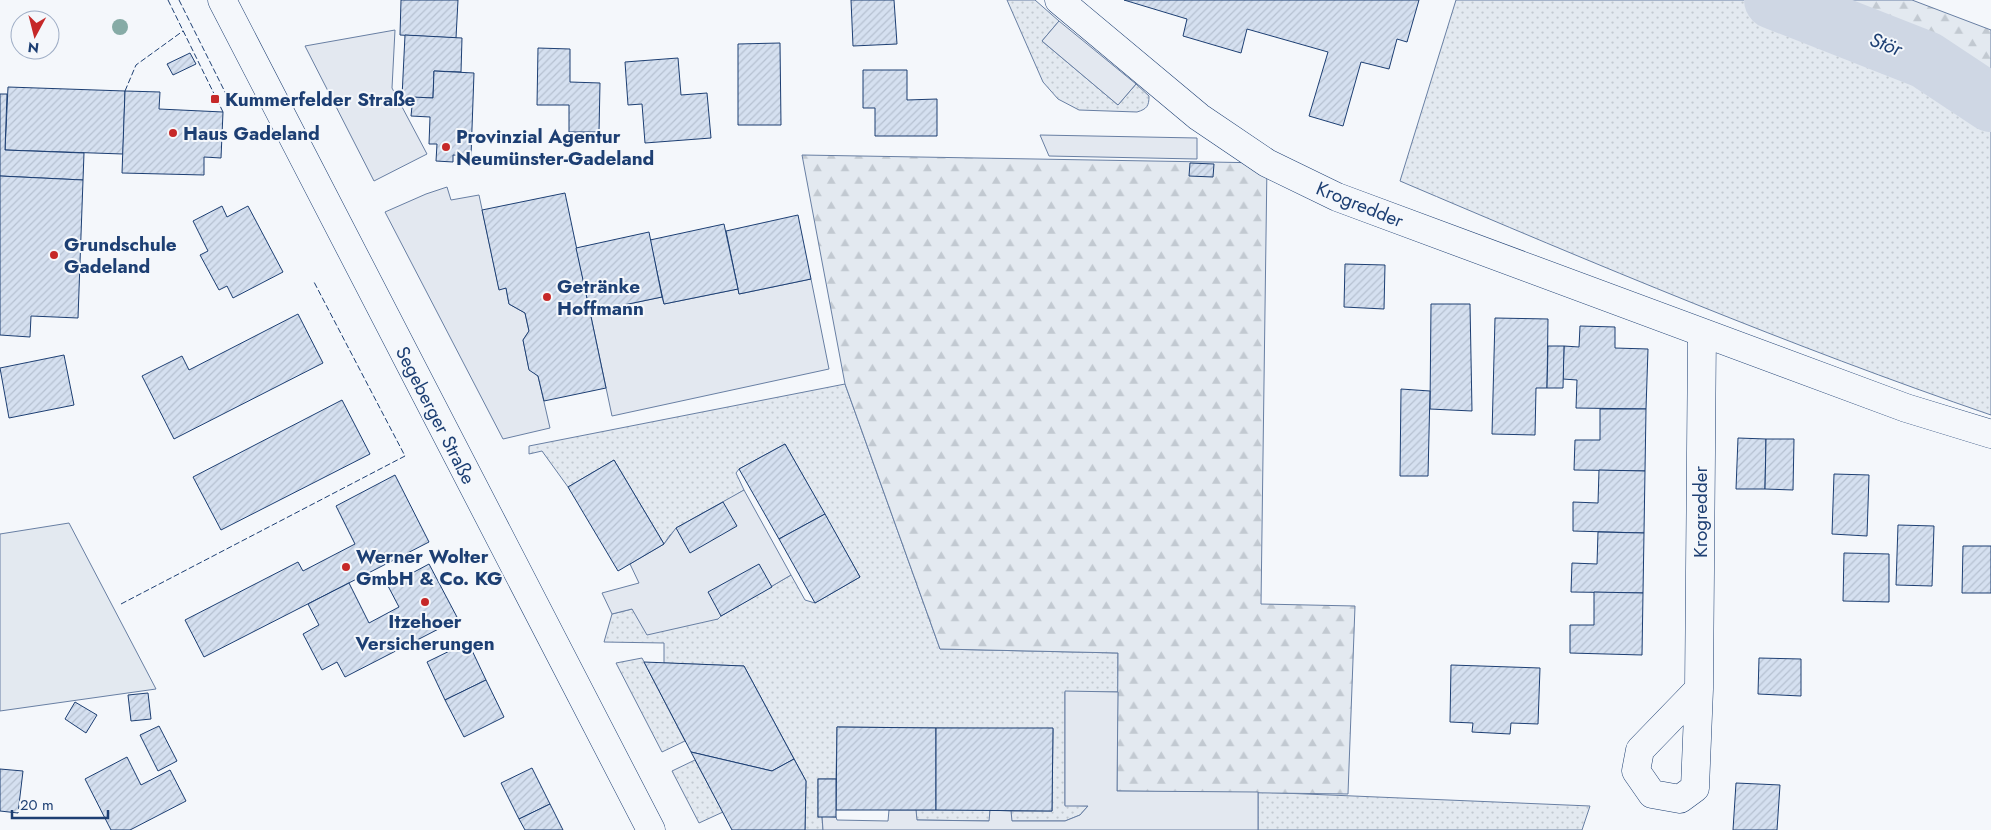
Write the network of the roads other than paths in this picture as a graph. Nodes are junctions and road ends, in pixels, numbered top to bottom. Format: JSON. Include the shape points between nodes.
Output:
{"nodes":[{"id":1,"x":222,"y":0,"type":"edge"},
{"id":2,"x":1059,"y":0,"type":"edge"},
{"id":3,"x":1702,"y":334,"type":"junction"},
{"id":4,"x":1991,"y":434,"type":"edge"},
{"id":5,"x":1699,"y":689,"type":"dead end"},
{"id":6,"x":651,"y":830,"type":"edge"}],
"edges":[{"from":1,"to":6,"type":"street","name":"Segeberger Straße"},
{"from":2,"to":3,"type":"street","name":"Krogredder","via":[[1199,117],[1267,163],[1337,197]]},
{"from":3,"to":4,"type":"street","name":"Krogredder","via":[[1906,408]]},
{"from":3,"to":5,"type":"street","name":"Krogredder"}]}
